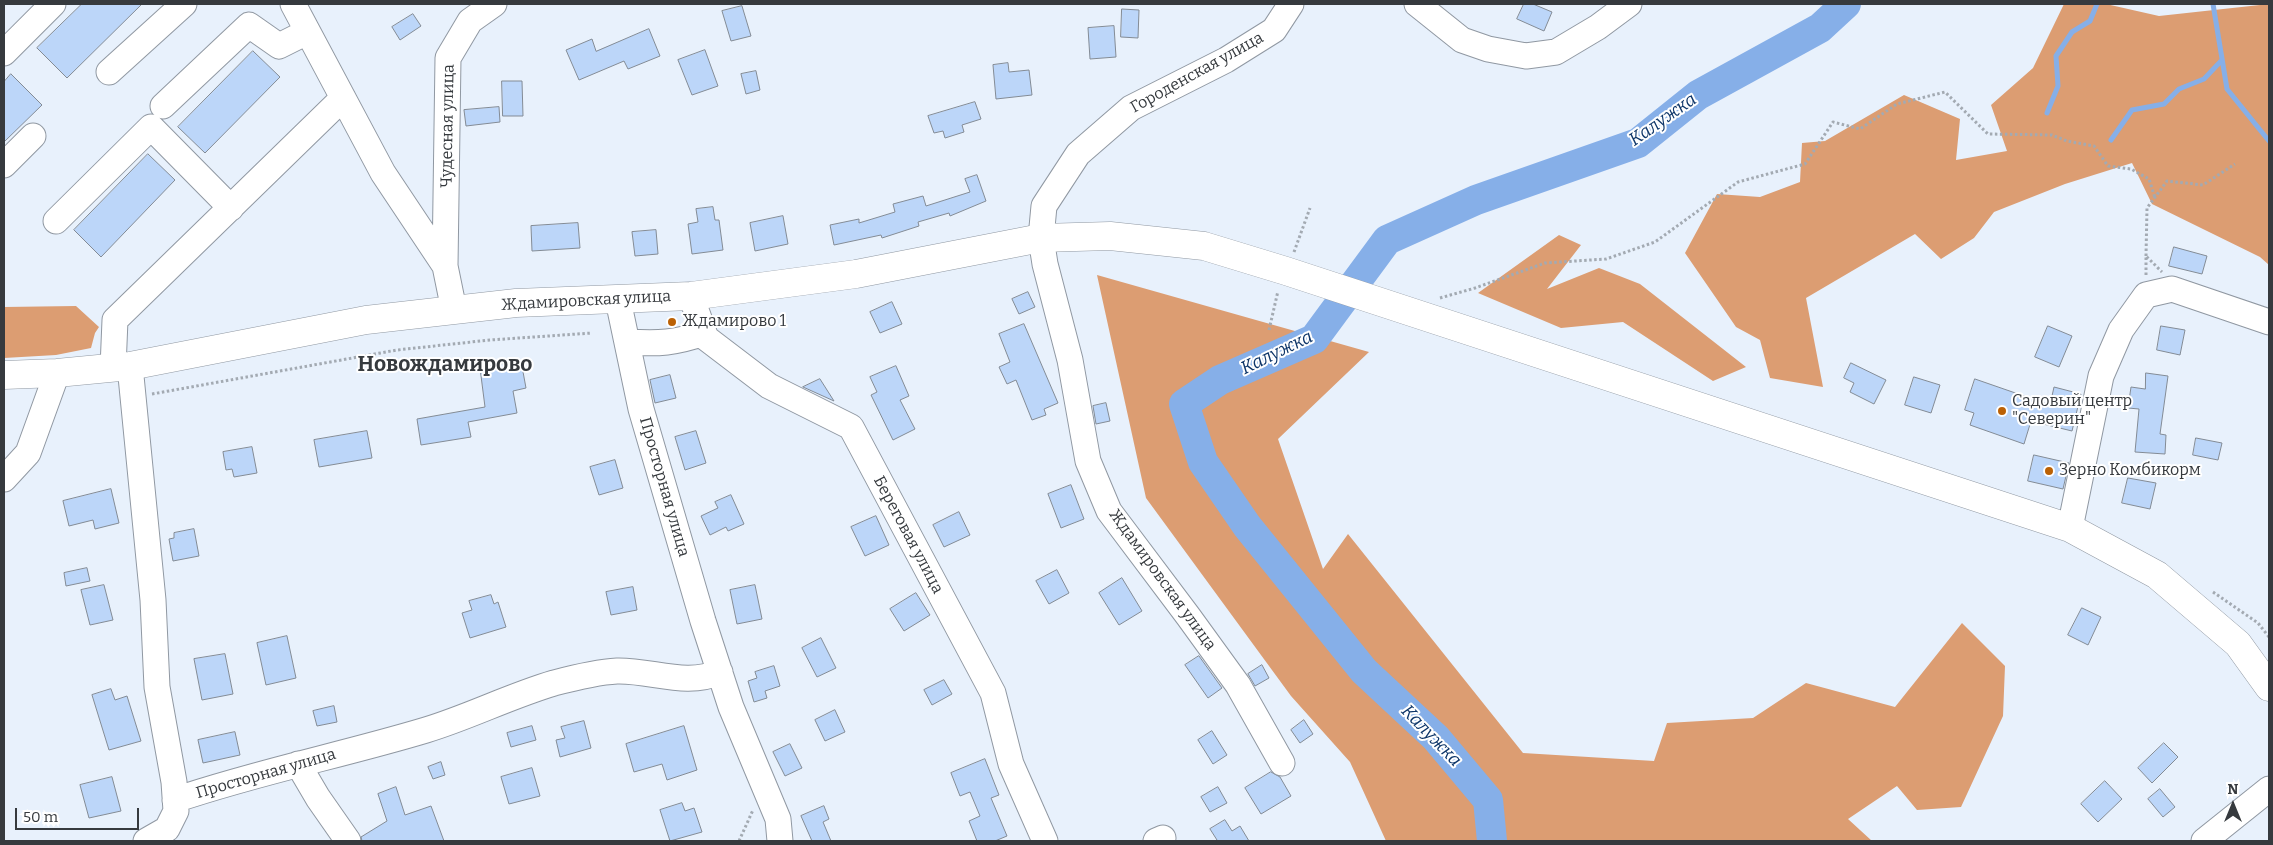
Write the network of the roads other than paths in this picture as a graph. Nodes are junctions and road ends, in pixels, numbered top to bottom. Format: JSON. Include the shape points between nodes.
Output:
{"nodes":[{"id":1,"x":53,"y":4,"type":"edge"},
{"id":2,"x":184,"y":4,"type":"edge"},
{"id":3,"x":293,"y":4,"type":"edge"},
{"id":4,"x":1291,"y":4,"type":"edge"},
{"id":5,"x":1311,"y":4,"type":"edge"},
{"id":6,"x":1417,"y":4,"type":"edge"},
{"id":7,"x":1629,"y":4,"type":"edge"},
{"id":8,"x":485,"y":7,"type":"edge"},
{"id":9,"x":1274,"y":30,"type":"junction"},
{"id":10,"x":307,"y":32,"type":"junction"},
{"id":11,"x":4,"y":53,"type":"edge"},
{"id":12,"x":109,"y":72,"type":"dead end"},
{"id":13,"x":343,"y":98,"type":"junction"},
{"id":14,"x":163,"y":106,"type":"dead end"},
{"id":15,"x":33,"y":136,"type":"dead end"},
{"id":16,"x":4,"y":165,"type":"edge"},
{"id":17,"x":231,"y":208,"type":"junction"},
{"id":18,"x":56,"y":221,"type":"dead end"},
{"id":19,"x":1042,"y":238,"type":"junction"},
{"id":20,"x":445,"y":266,"type":"junction"},
{"id":21,"x":691,"y":296,"type":"junction"},
{"id":22,"x":618,"y":300,"type":"junction"},
{"id":23,"x":454,"y":310,"type":"junction"},
{"id":24,"x":2269,"y":322,"type":"edge"},
{"id":25,"x":704,"y":333,"type":"junction"},
{"id":26,"x":628,"y":342,"type":"junction"},
{"id":27,"x":122,"y":367,"type":"junction"},
{"id":28,"x":57,"y":373,"type":"junction"},
{"id":29,"x":4,"y":375,"type":"edge"},
{"id":30,"x":4,"y":479,"type":"edge"},
{"id":31,"x":2070,"y":528,"type":"junction"},
{"id":32,"x":720,"y":672,"type":"junction"},
{"id":33,"x":2269,"y":687,"type":"edge"},
{"id":34,"x":1282,"y":763,"type":"dead end"},
{"id":35,"x":298,"y":764,"type":"junction"},
{"id":36,"x":2269,"y":788,"type":"edge"},
{"id":37,"x":175,"y":800,"type":"junction"},
{"id":38,"x":146,"y":841,"type":"edge"},
{"id":39,"x":348,"y":841,"type":"edge"},
{"id":40,"x":780,"y":841,"type":"edge"},
{"id":41,"x":1045,"y":841,"type":"edge"},
{"id":42,"x":2204,"y":841,"type":"edge"}],
"edges":[{"from":1,"to":11,"type":"street"},
{"from":2,"to":12,"type":"street"},
{"from":3,"to":10,"type":"street"},
{"from":4,"to":9,"type":"street","name":"Городенская улица"},
{"from":5,"to":9,"type":"street","name":"Городенская улица"},
{"from":6,"to":7,"type":"street","via":[[1462,40],[1526,56],[1556,52]]},
{"from":8,"to":20,"type":"street","name":"Чудесная улица","via":[[470,21],[448,58]]},
{"from":9,"to":19,"type":"street","name":"Городенская улица","via":[[1226,60],[1131,108],[1078,154],[1044,206]]},
{"from":10,"to":13,"type":"street"},
{"from":10,"to":14,"type":"street","via":[[279,46],[249,25]]},
{"from":13,"to":17,"type":"street","name":"Просторная улица"},
{"from":13,"to":20,"type":"street","via":[[383,173]]},
{"from":15,"to":16,"type":"street"},
{"from":17,"to":18,"type":"street","via":[[151,127]]},
{"from":17,"to":27,"type":"street","name":"Просторная улица","via":[[115,320]]},
{"from":19,"to":21,"type":"main road","name":"Ждамировская улица","via":[[856,274]]},
{"from":19,"to":31,"type":"main road","name":"Ждамировская улица","via":[[1110,236],[1204,246],[1285,272],[1426,307]]},
{"from":19,"to":34,"type":"street","name":"Ждамировская улица","via":[[1070,360],[1088,461],[1109,511],[1238,685]]},
{"from":20,"to":23,"type":"street"},
{"from":21,"to":22,"type":"main road","name":"Ждамировская улица"},
{"from":21,"to":25,"type":"street","name":"Береговая улица"},
{"from":22,"to":23,"type":"main road","name":"Ждамировская улица","via":[[516,303]]},
{"from":22,"to":26,"type":"street","name":"Просторная улица"},
{"from":23,"to":27,"type":"main road","name":"Ждамировская улица","via":[[366,320]]},
{"from":24,"to":31,"type":"street","via":[[2172,288],[2146,295],[2121,330],[2101,376]]},
{"from":25,"to":26,"type":"street","via":[[678,342]]},
{"from":25,"to":41,"type":"street","name":"Береговая улица","via":[[706,338],[769,386],[851,427],[993,693],[1011,764]]},
{"from":26,"to":32,"type":"street","name":"Просторная улица","via":[[641,409]]},
{"from":27,"to":28,"type":"main road","name":"Ждамировская улица"},
{"from":27,"to":37,"type":"street","name":"Просторная улица","via":[[153,600],[157,687]]},
{"from":28,"to":29,"type":"main road","name":"Ждамировская улица"},
{"from":28,"to":30,"type":"street","via":[[28,453]]},
{"from":31,"to":33,"type":"main road","name":"Ждамировская улица","via":[[2157,575],[2238,644]]},
{"from":32,"to":35,"type":"street","name":"Просторная улица","via":[[707,678],[682,680],[648,672],[615,671],[553,684],[427,730]]},
{"from":32,"to":40,"type":"street","name":"Просторная улица","via":[[731,707],[778,819]]},
{"from":35,"to":37,"type":"street","name":"Просторная улица"},
{"from":35,"to":39,"type":"street"},
{"from":36,"to":42,"type":"street"},
{"from":37,"to":38,"type":"street","via":[[176,811],[167,829]]}]}
